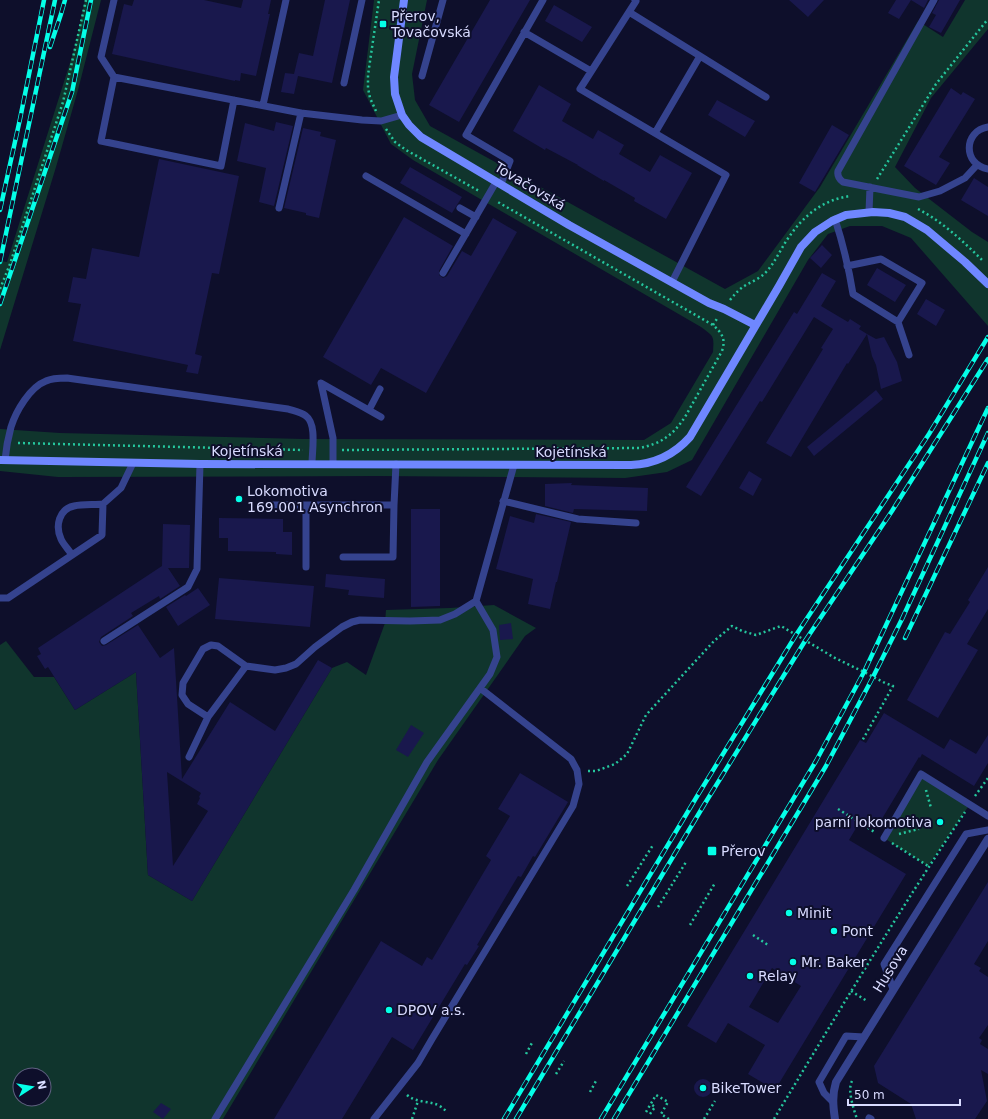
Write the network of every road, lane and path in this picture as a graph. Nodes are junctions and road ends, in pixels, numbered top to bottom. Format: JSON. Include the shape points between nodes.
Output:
{"nodes":[{"id":1,"x":86,"y":0,"type":"edge"},
{"id":2,"x":114,"y":0,"type":"edge"},
{"id":3,"x":286,"y":0,"type":"edge"},
{"id":4,"x":362,"y":0,"type":"edge"},
{"id":5,"x":404,"y":0,"type":"edge"},
{"id":6,"x":443,"y":0,"type":"edge"},
{"id":7,"x":542,"y":0,"type":"edge"},
{"id":8,"x":635,"y":0,"type":"edge"},
{"id":9,"x":934,"y":0,"type":"edge"},
{"id":10,"x":629,"y":12,"type":"junction"},
{"id":11,"x":988,"y":18,"type":"edge"},
{"id":12,"x":524,"y":32,"type":"junction"},
{"id":13,"x":700,"y":56,"type":"junction"},
{"id":14,"x":591,"y":71,"type":"junction"},
{"id":15,"x":422,"y":76,"type":"dead end"},
{"id":16,"x":114,"y":77,"type":"junction"},
{"id":17,"x":344,"y":83,"type":"dead end"},
{"id":18,"x":766,"y":97,"type":"dead end"},
{"id":19,"x":234,"y":100,"type":"junction"},
{"id":20,"x":263,"y":106,"type":"junction"},
{"id":21,"x":301,"y":113,"type":"junction"},
{"id":22,"x":402,"y":115,"type":"junction"},
{"id":23,"x":988,"y":127,"type":"edge"},
{"id":24,"x":655,"y":133,"type":"junction"},
{"id":25,"x":977,"y":165,"type":"junction"},
{"id":26,"x":988,"y":169,"type":"edge"},
{"id":27,"x":366,"y":176,"type":"dead end"},
{"id":28,"x":499,"y":183,"type":"junction"},
{"id":29,"x":870,"y":188,"type":"junction"},
{"id":30,"x":279,"y":208,"type":"dead end"},
{"id":31,"x":460,"y":208,"type":"dead end"},
{"id":32,"x":869,"y":212,"type":"junction"},
{"id":33,"x":476,"y":217,"type":"junction"},
{"id":34,"x":835,"y":219,"type":"junction"},
{"id":35,"x":466,"y":234,"type":"junction"},
{"id":36,"x":847,"y":266,"type":"junction"},
{"id":37,"x":443,"y":273,"type":"dead end"},
{"id":38,"x":672,"y":282,"type":"junction"},
{"id":39,"x":988,"y":284,"type":"edge"},
{"id":40,"x":0,"y":289,"type":"edge"},
{"id":41,"x":898,"y":322,"type":"junction"},
{"id":42,"x":713,"y":325,"type":"dead end"},
{"id":43,"x":755,"y":325,"type":"junction"},
{"id":44,"x":910,"y":355,"type":"dead end"},
{"id":45,"x":380,"y":389,"type":"dead end"},
{"id":46,"x":370,"y":410,"type":"junction"},
{"id":47,"x":381,"y":417,"type":"dead end"},
{"id":48,"x":7,"y":443,"type":"junction"},
{"id":49,"x":312,"y":450,"type":"junction"},
{"id":50,"x":333,"y":450,"type":"junction"},
{"id":51,"x":2,"y":460,"type":"edge"},
{"id":52,"x":133,"y":463,"type":"junction"},
{"id":53,"x":200,"y":464,"type":"junction"},
{"id":54,"x":312,"y":464,"type":"junction"},
{"id":55,"x":333,"y":464,"type":"junction"},
{"id":56,"x":396,"y":464,"type":"junction"},
{"id":57,"x":514,"y":465,"type":"junction"},
{"id":58,"x":503,"y":501,"type":"junction"},
{"id":59,"x":103,"y":504,"type":"junction"},
{"id":60,"x":271,"y":505,"type":"dead end"},
{"id":61,"x":306,"y":505,"type":"junction"},
{"id":62,"x":394,"y":505,"type":"junction"},
{"id":63,"x":636,"y":523,"type":"dead end"},
{"id":64,"x":72,"y":555,"type":"junction"},
{"id":65,"x":344,"y":557,"type":"dead end"},
{"id":66,"x":306,"y":567,"type":"dead end"},
{"id":67,"x":0,"y":598,"type":"edge"},
{"id":68,"x":476,"y":601,"type":"junction"},
{"id":69,"x":104,"y":641,"type":"dead end"},
{"id":70,"x":246,"y":666,"type":"junction"},
{"id":71,"x":480,"y":688,"type":"junction"},
{"id":72,"x":208,"y":717,"type":"junction"},
{"id":73,"x":862,"y":741,"type":"dead end"},
{"id":74,"x":189,"y":757,"type":"dead end"},
{"id":75,"x":577,"y":770,"type":"junction"},
{"id":76,"x":988,"y":778,"type":"edge"},
{"id":77,"x":970,"y":804,"type":"junction"},
{"id":78,"x":988,"y":816,"type":"edge"},
{"id":79,"x":919,"y":829,"type":"dead end"},
{"id":80,"x":988,"y":830,"type":"edge"},
{"id":81,"x":884,"y":838,"type":"joint"},
{"id":82,"x":988,"y":839,"type":"edge"},
{"id":83,"x":653,"y":845,"type":"dead end"},
{"id":84,"x":686,"y":862,"type":"dead end"},
{"id":85,"x":715,"y":883,"type":"dead end"},
{"id":86,"x":627,"y":886,"type":"dead end"},
{"id":87,"x":658,"y":907,"type":"dead end"},
{"id":88,"x":690,"y":925,"type":"dead end"},
{"id":89,"x":753,"y":935,"type":"dead end"},
{"id":90,"x":768,"y":945,"type":"dead end"},
{"id":91,"x":893,"y":989,"type":"junction"},
{"id":92,"x":851,"y":991,"type":"junction"},
{"id":93,"x":868,"y":1001,"type":"dead end"},
{"id":94,"x":864,"y":1037,"type":"junction"},
{"id":95,"x":533,"y":1041,"type":"dead end"},
{"id":96,"x":526,"y":1054,"type":"dead end"},
{"id":97,"x":564,"y":1061,"type":"dead end"},
{"id":98,"x":556,"y":1074,"type":"dead end"},
{"id":99,"x":596,"y":1081,"type":"dead end"},
{"id":100,"x":399,"y":1088,"type":"junction"},
{"id":101,"x":590,"y":1092,"type":"dead end"},
{"id":102,"x":715,"y":1100,"type":"dead end"},
{"id":103,"x":418,"y":1101,"type":"junction"},
{"id":104,"x":833,"y":1102,"type":"junction"},
{"id":105,"x":651,"y":1104,"type":"junction"},
{"id":106,"x":446,"y":1111,"type":"dead end"},
{"id":107,"x":646,"y":1112,"type":"dead end"},
{"id":108,"x":650,"y":1114,"type":"dead end"},
{"id":109,"x":215,"y":1119,"type":"edge"},
{"id":110,"x":374,"y":1119,"type":"edge"},
{"id":111,"x":412,"y":1119,"type":"edge"},
{"id":112,"x":669,"y":1119,"type":"edge"},
{"id":113,"x":704,"y":1119,"type":"edge"},
{"id":114,"x":774,"y":1119,"type":"edge"},
{"id":115,"x":835,"y":1119,"type":"edge"}],
"edges":[{"from":1,"to":40,"type":"path","via":[[63,102]]},
{"from":2,"to":16,"type":"lane","via":[[101,57]]},
{"from":3,"to":20,"type":"lane"},
{"from":4,"to":17,"type":"lane"},
{"from":5,"to":22,"type":"main road","name":"Tovačovská","via":[[394,77],[395,94]]},
{"from":6,"to":15,"type":"lane"},
{"from":7,"to":12,"type":"lane"},
{"from":8,"to":10,"type":"lane"},
{"from":9,"to":29,"type":"lane","via":[[838,171],[839,179],[843,182]]},
{"from":10,"to":13,"type":"lane"},
{"from":10,"to":14,"type":"lane"},
{"from":11,"to":29,"type":"path","via":[[936,84]]},
{"from":12,"to":14,"type":"lane"},
{"from":12,"to":28,"type":"lane","via":[[466,135],[510,161]]},
{"from":13,"to":18,"type":"lane"},
{"from":13,"to":24,"type":"lane"},
{"from":14,"to":24,"type":"lane","via":[[580,89]]},
{"from":16,"to":19,"type":"lane"},
{"from":16,"to":19,"type":"lane","via":[[101,141],[220,166]]},
{"from":19,"to":20,"type":"lane"},
{"from":20,"to":21,"type":"lane"},
{"from":21,"to":22,"type":"lane","via":[[381,121]]},
{"from":21,"to":30,"type":"lane"},
{"from":22,"to":28,"type":"main road","name":"Tovačovská","via":[[421,137]]},
{"from":23,"to":25,"type":"lane","via":[[980,129],[970,140],[970,154]]},
{"from":24,"to":38,"type":"lane","via":[[726,175]]},
{"from":25,"to":26,"type":"lane"},
{"from":25,"to":29,"type":"lane","via":[[965,178],[919,197]]},
{"from":27,"to":35,"type":"lane"},
{"from":28,"to":33,"type":"lane"},
{"from":28,"to":38,"type":"main road","name":"Tovačovská"},
{"from":29,"to":32,"type":"lane"},
{"from":31,"to":33,"type":"lane"},
{"from":32,"to":34,"type":"main road","name":"Kojetínská"},
{"from":32,"to":39,"type":"main road","name":"Kojetínská","via":[[889,213],[916,223],[944,244]]},
{"from":33,"to":35,"type":"lane"},
{"from":34,"to":36,"type":"lane"},
{"from":34,"to":43,"type":"main road","name":"Kojetínská","via":[[815,232],[801,247]]},
{"from":35,"to":37,"type":"lane"},
{"from":36,"to":41,"type":"lane","via":[[853,294]]},
{"from":36,"to":41,"type":"lane","via":[[881,259],[922,283]]},
{"from":38,"to":43,"type":"main road","name":"Tovačovská"},
{"from":41,"to":44,"type":"lane"},
{"from":42,"to":50,"type":"path","via":[[723,339],[723,347],[718,358],[679,427],[659,443],[639,448]]},
{"from":43,"to":57,"type":"main road","name":"Kojetínská","via":[[690,437],[670,454],[649,463],[631,465]]},
{"from":45,"to":46,"type":"lane"},
{"from":46,"to":47,"type":"lane"},
{"from":46,"to":50,"type":"lane","via":[[322,383]]},
{"from":48,"to":49,"type":"path"},
{"from":48,"to":49,"type":"lane","via":[[13,421],[31,392],[46,381],[67,378],[299,412],[311,421]]},
{"from":48,"to":51,"type":"lane"},
{"from":49,"to":54,"type":"lane"},
{"from":50,"to":55,"type":"lane"},
{"from":51,"to":52,"type":"main road","name":"Kojetínská"},
{"from":52,"to":53,"type":"main road","name":"Kojetínská"},
{"from":52,"to":59,"type":"lane","via":[[121,488]]},
{"from":53,"to":54,"type":"main road","name":"Kojetínská"},
{"from":53,"to":69,"type":"lane","via":[[197,569],[188,587]]},
{"from":54,"to":55,"type":"main road","name":"Kojetínská"},
{"from":55,"to":56,"type":"main road","name":"Kojetínská"},
{"from":56,"to":57,"type":"main road","name":"Kojetínská"},
{"from":56,"to":62,"type":"lane"},
{"from":57,"to":58,"type":"lane"},
{"from":58,"to":63,"type":"lane","via":[[578,519]]},
{"from":58,"to":68,"type":"lane"},
{"from":59,"to":64,"type":"lane","via":[[102,535]]},
{"from":59,"to":64,"type":"lane","via":[[74,506],[66,509],[60,516],[58,526],[61,539]]},
{"from":60,"to":61,"type":"lane"},
{"from":61,"to":62,"type":"lane"},
{"from":61,"to":66,"type":"lane"},
{"from":62,"to":65,"type":"lane","via":[[393,557]]},
{"from":64,"to":67,"type":"lane","via":[[8,598]]},
{"from":68,"to":70,"type":"lane","via":[[440,620],[352,622],[342,626],[296,664],[275,670]]},
{"from":68,"to":71,"type":"lane","via":[[493,630],[497,657],[490,674]]},
{"from":70,"to":72,"type":"lane"},
{"from":70,"to":72,"type":"lane","via":[[218,646],[211,645],[203,649],[183,683],[182,695],[188,704]]},
{"from":71,"to":75,"type":"lane","via":[[571,758]]},
{"from":71,"to":109,"type":"lane","via":[[427,762],[354,890]]},
{"from":72,"to":74,"type":"lane"},
{"from":73,"to":75,"type":"path","via":[[892,686],[781,626],[756,635],[732,626],[714,641],[646,715],[627,754],[615,764],[596,770]]},
{"from":75,"to":100,"type":"lane","via":[[579,784],[573,806],[418,1063]]},
{"from":76,"to":77,"type":"path"},
{"from":77,"to":78,"type":"lane"},
{"from":77,"to":81,"type":"lane","via":[[921,774]]},
{"from":77,"to":92,"type":"path","via":[[928,866]]},
{"from":79,"to":81,"type":"path"},
{"from":80,"to":91,"type":"lane","via":[[966,834],[884,964]]},
{"from":82,"to":91,"type":"street","name":"Husova"},
{"from":83,"to":86,"type":"path"},
{"from":84,"to":87,"type":"path"},
{"from":85,"to":88,"type":"path"},
{"from":89,"to":90,"type":"path"},
{"from":91,"to":94,"type":"street","name":"Husova"},
{"from":92,"to":93,"type":"path"},
{"from":92,"to":114,"type":"path"},
{"from":94,"to":104,"type":"street","name":"Husova","via":[[836,1082]]},
{"from":94,"to":104,"type":"lane","via":[[846,1036],[819,1082],[824,1093]]},
{"from":95,"to":96,"type":"path"},
{"from":97,"to":98,"type":"path"},
{"from":99,"to":101,"type":"path"},
{"from":100,"to":103,"type":"path"},
{"from":100,"to":110,"type":"lane"},
{"from":102,"to":113,"type":"path"},
{"from":103,"to":106,"type":"path","via":[[437,1104]]},
{"from":103,"to":111,"type":"path"},
{"from":104,"to":115,"type":"street","name":"Husova"},
{"from":105,"to":107,"type":"path"},
{"from":105,"to":108,"type":"path","via":[[655,1107]]},
{"from":105,"to":112,"type":"path","via":[[656,1095],[668,1102],[661,1114]]}]}
